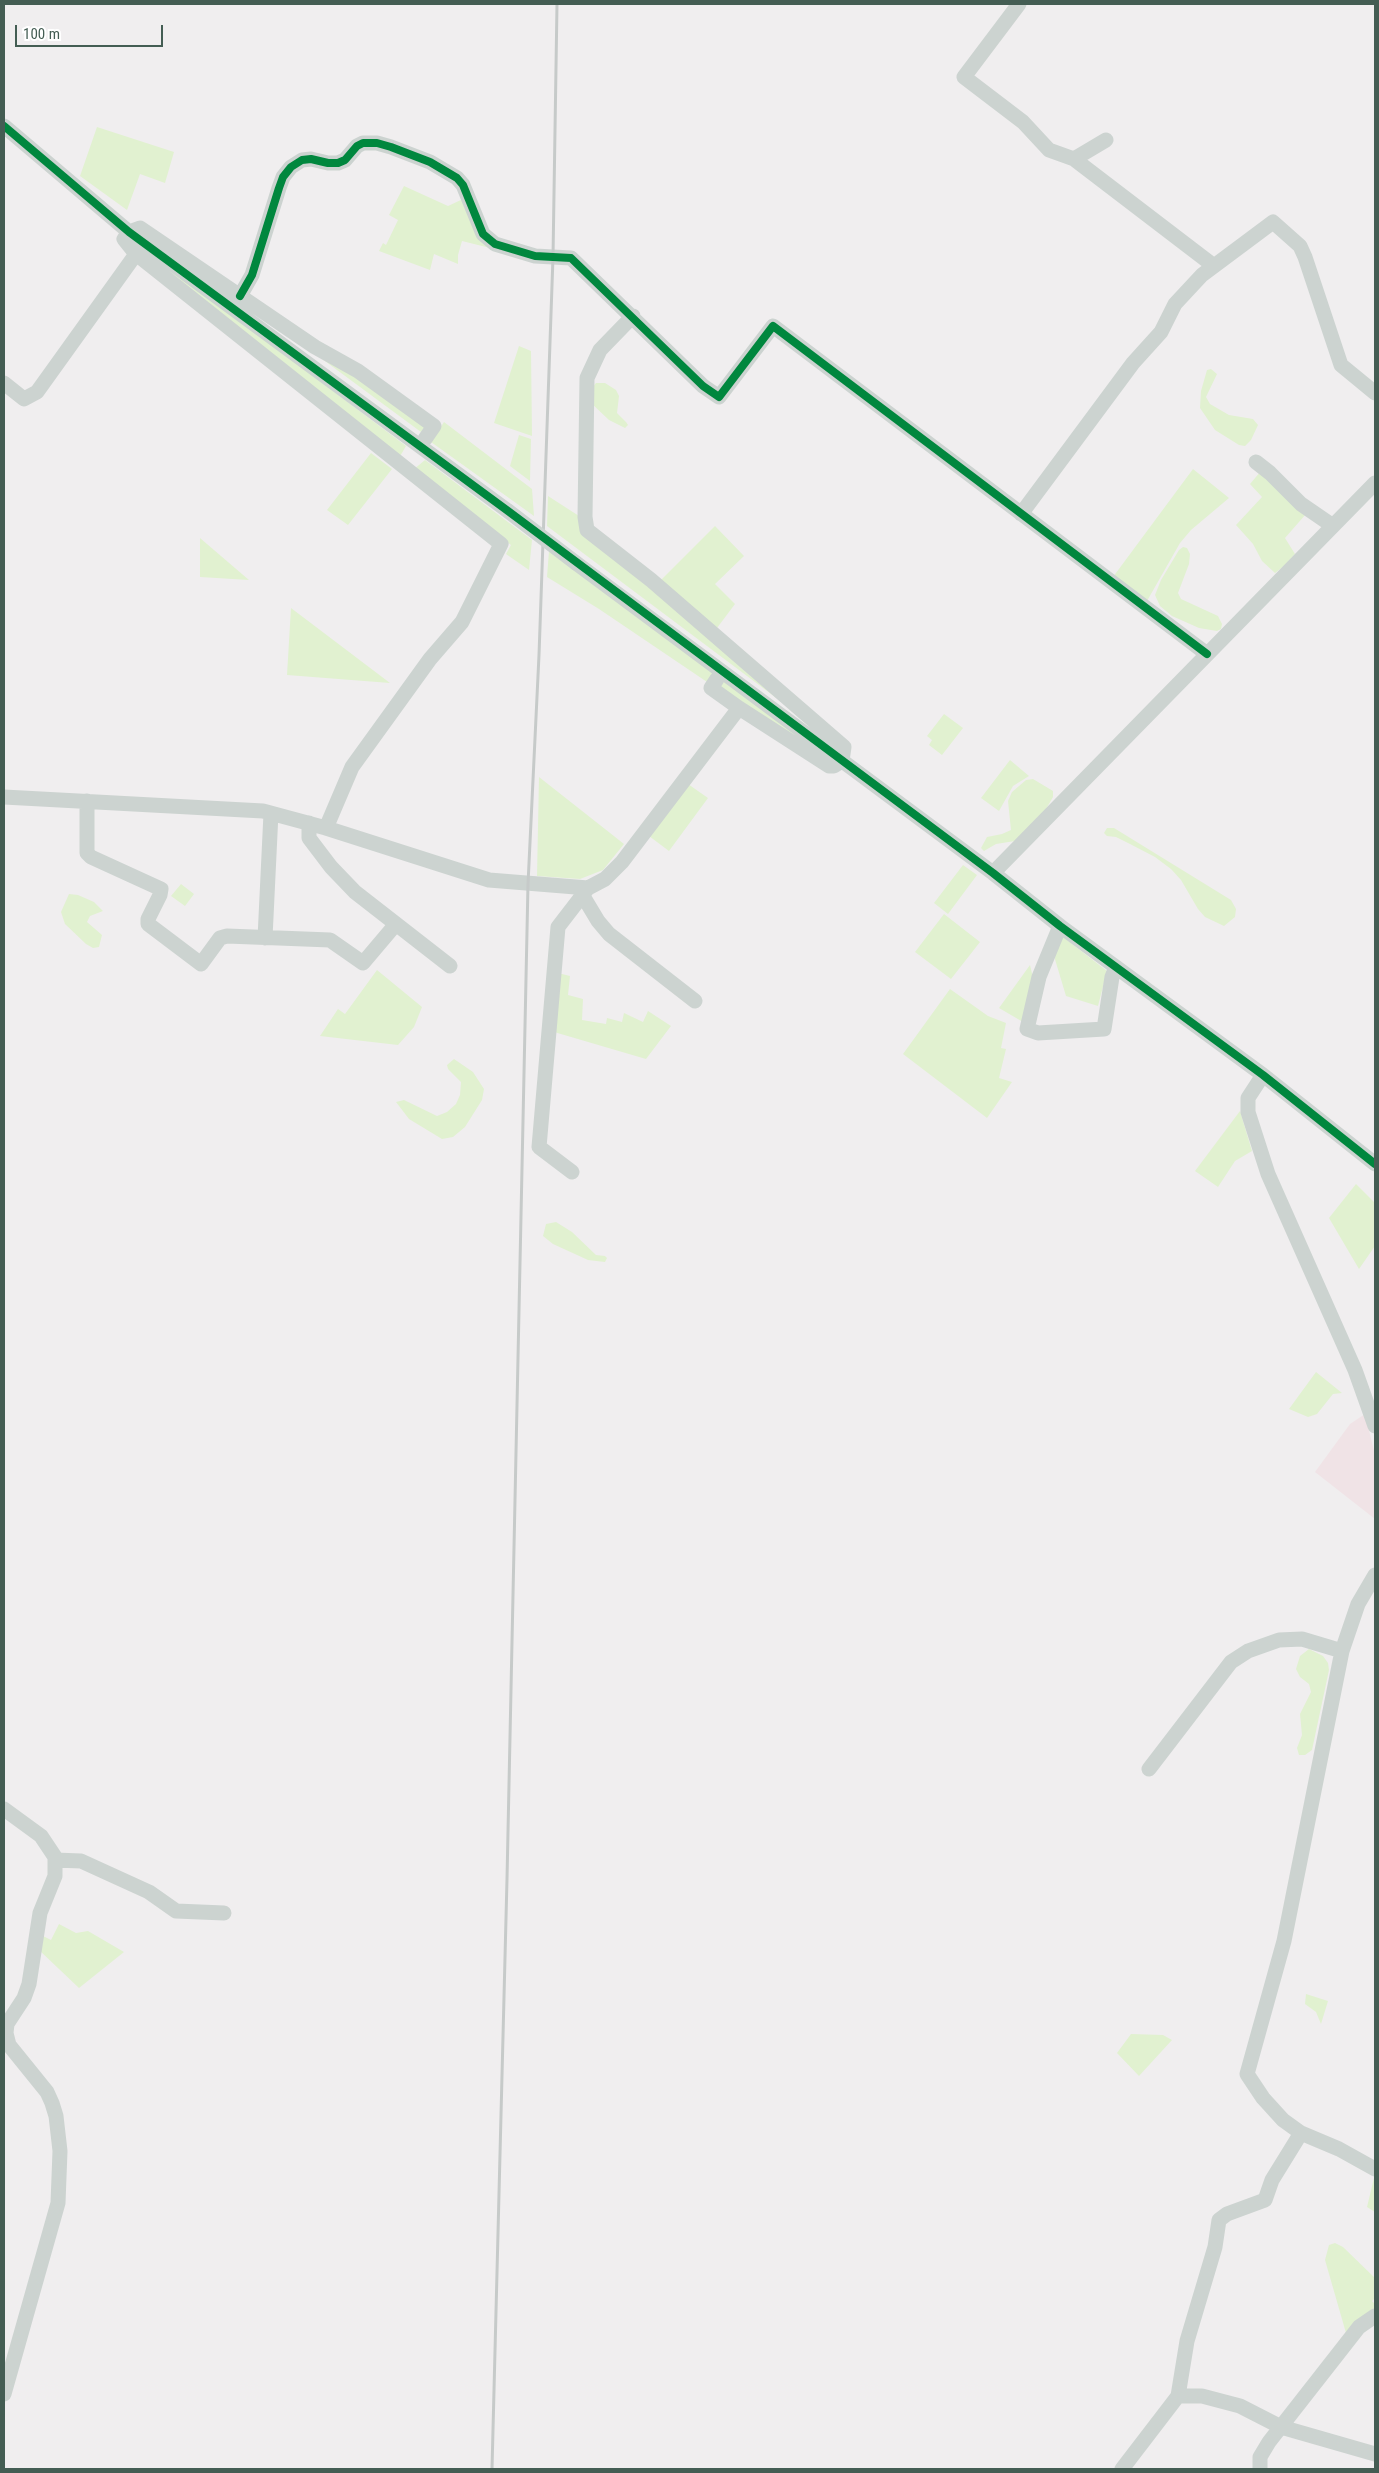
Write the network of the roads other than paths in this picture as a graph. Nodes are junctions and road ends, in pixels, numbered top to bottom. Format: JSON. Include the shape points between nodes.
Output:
{"nodes":[{"id":1,"x":1020,"y":4,"type":"edge"},
{"id":2,"x":4,"y":126,"type":"edge"},
{"id":3,"x":1106,"y":140,"type":"dead end"},
{"id":4,"x":1074,"y":159,"type":"junction"},
{"id":5,"x":129,"y":232,"type":"junction"},
{"id":6,"x":136,"y":254,"type":"junction"},
{"id":7,"x":1214,"y":266,"type":"junction"},
{"id":8,"x":240,"y":296,"type":"junction"},
{"id":9,"x":633,"y":316,"type":"junction"},
{"id":10,"x":4,"y":383,"type":"edge"},
{"id":11,"x":1375,"y":393,"type":"edge"},
{"id":12,"x":425,"y":439,"type":"dead end"},
{"id":13,"x":415,"y":453,"type":"dead end"},
{"id":14,"x":1256,"y":462,"type":"dead end"},
{"id":15,"x":404,"y":468,"type":"junction"},
{"id":16,"x":1375,"y":483,"type":"edge"},
{"id":17,"x":1021,"y":514,"type":"junction"},
{"id":18,"x":1334,"y":526,"type":"junction"},
{"id":19,"x":1207,"y":654,"type":"junction"},
{"id":20,"x":717,"y":679,"type":"dead end"},
{"id":21,"x":738,"y":708,"type":"junction"},
{"id":22,"x":842,"y":761,"type":"junction"},
{"id":23,"x":4,"y":797,"type":"edge"},
{"id":24,"x":87,"y":801,"type":"junction"},
{"id":25,"x":271,"y":813,"type":"junction"},
{"id":26,"x":309,"y":823,"type":"junction"},
{"id":27,"x":326,"y":828,"type":"junction"},
{"id":28,"x":993,"y":873,"type":"junction"},
{"id":29,"x":586,"y":892,"type":"junction"},
{"id":30,"x":396,"y":924,"type":"junction"},
{"id":31,"x":1060,"y":926,"type":"junction"},
{"id":32,"x":265,"y":938,"type":"junction"},
{"id":33,"x":450,"y":966,"type":"dead end"},
{"id":34,"x":1116,"y":968,"type":"junction"},
{"id":35,"x":695,"y":1001,"type":"dead end"},
{"id":36,"x":1263,"y":1075,"type":"junction"},
{"id":37,"x":1375,"y":1164,"type":"edge"},
{"id":38,"x":572,"y":1172,"type":"dead end"},
{"id":39,"x":1375,"y":1426,"type":"edge"},
{"id":40,"x":1375,"y":1575,"type":"edge"},
{"id":41,"x":1342,"y":1651,"type":"junction"},
{"id":42,"x":1149,"y":1769,"type":"dead end"},
{"id":43,"x":4,"y":1809,"type":"edge"},
{"id":44,"x":55,"y":1860,"type":"junction"},
{"id":45,"x":224,"y":1914,"type":"dead end"},
{"id":46,"x":1301,"y":2133,"type":"junction"},
{"id":47,"x":1375,"y":2169,"type":"edge"},
{"id":48,"x":1375,"y":2316,"type":"edge"},
{"id":49,"x":4,"y":2394,"type":"edge"},
{"id":50,"x":1178,"y":2396,"type":"junction"},
{"id":51,"x":1281,"y":2427,"type":"junction"},
{"id":52,"x":1375,"y":2454,"type":"edge"},
{"id":53,"x":1122,"y":2469,"type":"edge"},
{"id":54,"x":1260,"y":2469,"type":"edge"}],
"edges":[{"from":1,"to":4,"type":"street","via":[[964,77],[1023,122],[1049,150]]},
{"from":2,"to":5,"type":"street"},
{"from":3,"to":4,"type":"street"},
{"from":4,"to":7,"type":"street"},
{"from":5,"to":6,"type":"street","via":[[124,239]]},
{"from":5,"to":8,"type":"street","via":[[140,228]]},
{"from":5,"to":22,"type":"street","bridge":true},
{"from":6,"to":10,"type":"street","via":[[37,392],[24,399]]},
{"from":6,"to":15,"type":"street"},
{"from":7,"to":11,"type":"street","via":[[1273,222],[1300,246],[1305,256],[1340,365]]},
{"from":7,"to":17,"type":"street","via":[[1174,304],[1161,332],[1133,363]]},
{"from":8,"to":9,"type":"street","via":[[252,275],[283,177],[291,167],[311,158],[338,163],[357,146],[369,142],[391,147],[446,170],[463,185],[483,234],[489,240],[501,247],[535,256],[571,258]]},
{"from":8,"to":12,"type":"street","via":[[315,347],[358,371],[434,426]]},
{"from":9,"to":17,"type":"street","via":[[719,397],[773,326]]},
{"from":9,"to":22,"type":"street","via":[[600,350],[587,378],[587,530],[651,580],[732,658],[844,747]]},
{"from":13,"to":15,"type":"street"},
{"from":14,"to":18,"type":"street","via":[[1301,504]]},
{"from":15,"to":27,"type":"street","via":[[501,544],[462,622],[430,659],[352,767]]},
{"from":16,"to":18,"type":"street"},
{"from":17,"to":19,"type":"street"},
{"from":18,"to":19,"type":"street"},
{"from":19,"to":28,"type":"street"},
{"from":20,"to":21,"type":"street","via":[[711,688]]},
{"from":21,"to":22,"type":"street","via":[[829,766]]},
{"from":21,"to":29,"type":"street","via":[[622,862]]},
{"from":22,"to":28,"type":"street"},
{"from":23,"to":24,"type":"street"},
{"from":24,"to":25,"type":"street"},
{"from":24,"to":32,"type":"street","via":[[88,854],[161,889],[148,924],[200,964],[220,938]]},
{"from":25,"to":26,"type":"street"},
{"from":25,"to":32,"type":"street"},
{"from":26,"to":27,"type":"street"},
{"from":26,"to":30,"type":"street","via":[[309,838],[331,867],[355,892]]},
{"from":27,"to":29,"type":"street","via":[[489,880]]},
{"from":28,"to":31,"type":"street"},
{"from":29,"to":35,"type":"street","via":[[598,921],[610,934]]},
{"from":29,"to":38,"type":"street","via":[[558,927],[539,1147]]},
{"from":30,"to":32,"type":"street","via":[[363,962],[330,940]]},
{"from":30,"to":33,"type":"street"},
{"from":31,"to":34,"type":"street"},
{"from":31,"to":34,"type":"street","via":[[1041,970],[1027,1029],[1038,1033],[1104,1029]]},
{"from":34,"to":36,"type":"street"},
{"from":36,"to":37,"type":"street"},
{"from":36,"to":39,"type":"street","via":[[1248,1098],[1248,1112],[1268,1174],[1355,1370]]},
{"from":40,"to":41,"type":"street","via":[[1358,1604]]},
{"from":41,"to":42,"type":"street","via":[[1302,1639],[1279,1640],[1248,1650],[1231,1662]]},
{"from":41,"to":46,"type":"street","via":[[1284,1941],[1247,2074],[1283,2120]]},
{"from":43,"to":44,"type":"street","via":[[42,1836]]},
{"from":44,"to":45,"type":"street","via":[[82,1861],[149,1892],[176,1911]]},
{"from":44,"to":49,"type":"street","via":[[55,1876],[39,1916],[30,1984],[7,2024],[6,2033],[9,2045],[46,2092],[54,2110],[60,2151],[58,2203]]},
{"from":46,"to":47,"type":"street"},
{"from":46,"to":50,"type":"street","via":[[1272,2180],[1265,2200],[1227,2214],[1217,2224],[1215,2247],[1187,2341]]},
{"from":48,"to":51,"type":"street","via":[[1359,2327]]},
{"from":50,"to":51,"type":"street","via":[[1202,2396],[1240,2406]]},
{"from":50,"to":53,"type":"street"},
{"from":51,"to":52,"type":"street"},
{"from":51,"to":54,"type":"street","via":[[1262,2452]]}]}
